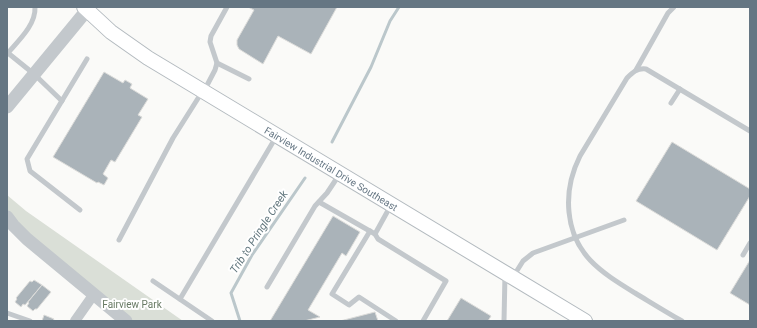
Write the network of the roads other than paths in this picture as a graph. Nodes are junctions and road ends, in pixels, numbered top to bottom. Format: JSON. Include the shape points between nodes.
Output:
{"nodes":[{"id":1,"x":35,"y":7,"type":"edge"},
{"id":2,"x":227,"y":7,"type":"edge"},
{"id":3,"x":674,"y":7,"type":"edge"},
{"id":4,"x":87,"y":8,"type":"edge"},
{"id":5,"x":8,"y":54,"type":"edge"},
{"id":6,"x":87,"y":59,"type":"dead end"},
{"id":7,"x":217,"y":63,"type":"junction"},
{"id":8,"x":636,"y":70,"type":"junction"},
{"id":9,"x":34,"y":74,"type":"junction"},
{"id":10,"x":249,"y":79,"type":"dead end"},
{"id":11,"x":680,"y":89,"type":"junction"},
{"id":12,"x":203,"y":91,"type":"junction"},
{"id":13,"x":62,"y":101,"type":"junction"},
{"id":14,"x":671,"y":103,"type":"dead end"},
{"id":15,"x":7,"y":107,"type":"edge"},
{"id":16,"x":750,"y":131,"type":"edge"},
{"id":17,"x":276,"y":136,"type":"junction"},
{"id":18,"x":339,"y":174,"type":"junction"},
{"id":19,"x":319,"y":202,"type":"junction"},
{"id":20,"x":392,"y":205,"type":"junction"},
{"id":21,"x":80,"y":210,"type":"dead end"},
{"id":22,"x":7,"y":217,"type":"edge"},
{"id":23,"x":624,"y":220,"type":"dead end"},
{"id":24,"x":370,"y":231,"type":"junction"},
{"id":25,"x":375,"y":234,"type":"junction"},
{"id":26,"x":574,"y":237,"type":"junction"},
{"id":27,"x":119,"y":240,"type":"dead end"},
{"id":28,"x":750,"y":244,"type":"edge"},
{"id":29,"x":743,"y":255,"type":"dead end"},
{"id":30,"x":509,"y":275,"type":"junction"},
{"id":31,"x":153,"y":281,"type":"dead end"},
{"id":32,"x":267,"y":287,"type":"dead end"},
{"id":33,"x":94,"y":294,"type":"junction"},
{"id":34,"x":180,"y":300,"type":"junction"},
{"id":35,"x":7,"y":313,"type":"edge"},
{"id":36,"x":30,"y":321,"type":"edge"},
{"id":37,"x":75,"y":321,"type":"edge"},
{"id":38,"x":126,"y":321,"type":"edge"},
{"id":39,"x":212,"y":321,"type":"edge"},
{"id":40,"x":396,"y":321,"type":"edge"},
{"id":41,"x":423,"y":321,"type":"edge"},
{"id":42,"x":504,"y":321,"type":"edge"},
{"id":43,"x":585,"y":321,"type":"edge"},
{"id":44,"x":682,"y":321,"type":"edge"}],
"edges":[{"from":1,"to":5,"type":"lane","via":[[33,22]]},
{"from":2,"to":7,"type":"lane","via":[[211,36],[210,42]]},
{"from":3,"to":8,"type":"lane","via":[[668,13]]},
{"from":4,"to":9,"type":"street"},
{"from":4,"to":12,"type":"main road","name":"Fairview Industrial Drive Southeast","via":[[125,43]]},
{"from":5,"to":9,"type":"lane"},
{"from":6,"to":13,"type":"lane"},
{"from":7,"to":10,"type":"lane"},
{"from":7,"to":12,"type":"lane"},
{"from":8,"to":11,"type":"lane","via":[[646,69]]},
{"from":8,"to":26,"type":"lane","via":[[627,78],[574,168],[568,203]]},
{"from":9,"to":13,"type":"lane"},
{"from":9,"to":15,"type":"street"},
{"from":11,"to":14,"type":"lane"},
{"from":11,"to":16,"type":"lane"},
{"from":12,"to":17,"type":"main road","name":"Fairview Industrial Drive Southeast"},
{"from":12,"to":27,"type":"lane","via":[[173,138]]},
{"from":13,"to":21,"type":"lane","via":[[27,159],[30,171]]},
{"from":17,"to":18,"type":"main road","name":"Fairview Industrial Drive Southeast"},
{"from":17,"to":34,"type":"lane"},
{"from":18,"to":19,"type":"lane"},
{"from":18,"to":20,"type":"main road","name":"Fairview Industrial Drive Southeast"},
{"from":19,"to":24,"type":"lane"},
{"from":19,"to":32,"type":"lane"},
{"from":20,"to":25,"type":"lane"},
{"from":20,"to":30,"type":"main road","name":"Fairview Industrial Drive Southeast"},
{"from":22,"to":33,"type":"street","via":[[27,239]]},
{"from":23,"to":26,"type":"lane"},
{"from":24,"to":25,"type":"lane"},
{"from":24,"to":40,"type":"lane","via":[[332,294],[349,305],[358,297]]},
{"from":25,"to":41,"type":"lane","via":[[378,239],[446,281]]},
{"from":26,"to":30,"type":"lane","via":[[532,253]]},
{"from":26,"to":44,"type":"lane","via":[[584,254],[603,272]]},
{"from":28,"to":29,"type":"lane"},
{"from":30,"to":42,"type":"lane"},
{"from":30,"to":43,"type":"main road","name":"Fairview Industrial Drive Southeast"},
{"from":31,"to":34,"type":"lane"},
{"from":33,"to":37,"type":"street"},
{"from":33,"to":38,"type":"street"},
{"from":34,"to":39,"type":"lane"},
{"from":35,"to":36,"type":"lane"}]}
